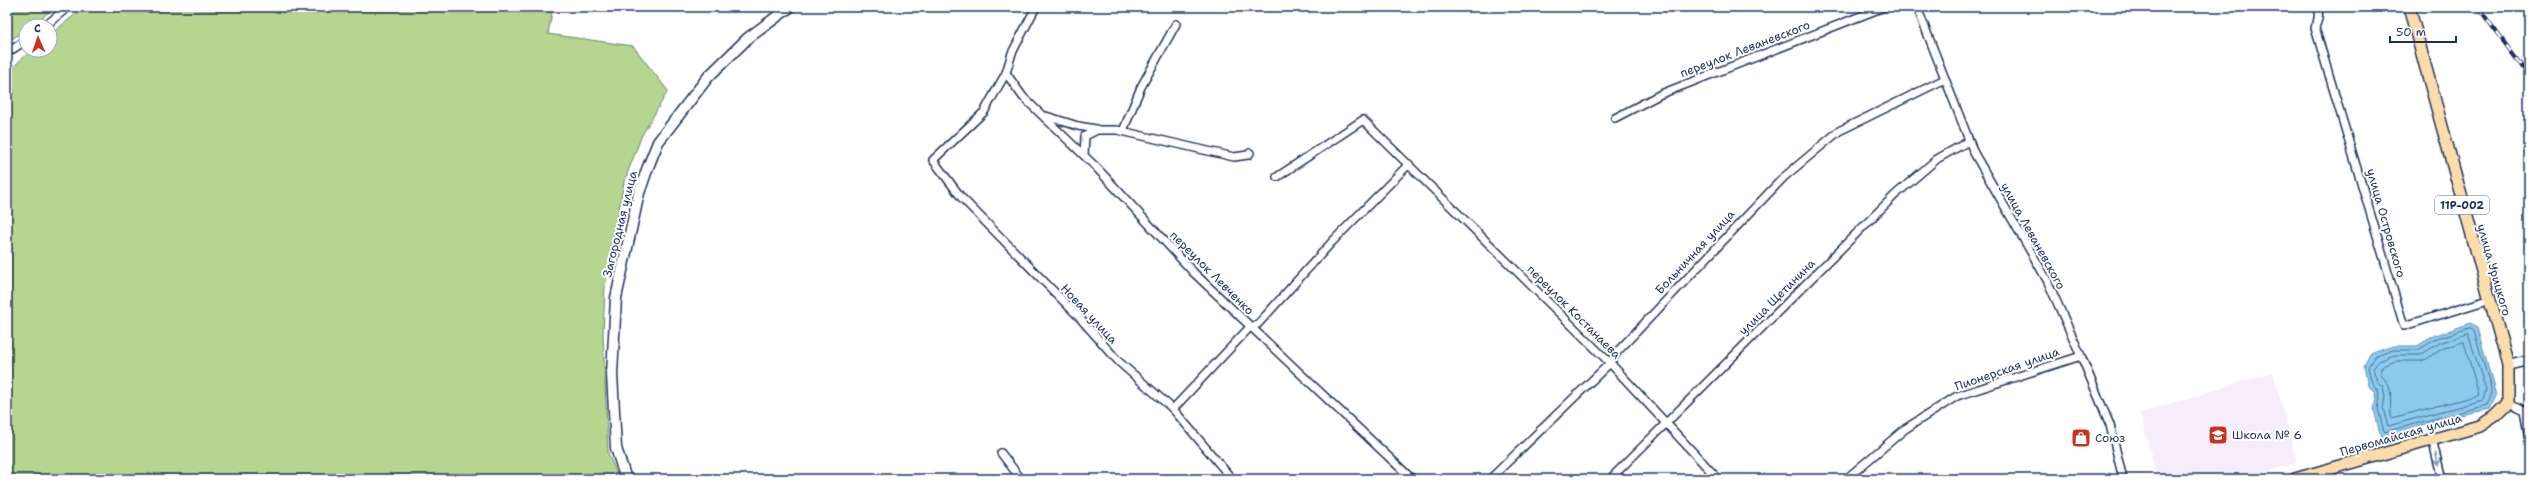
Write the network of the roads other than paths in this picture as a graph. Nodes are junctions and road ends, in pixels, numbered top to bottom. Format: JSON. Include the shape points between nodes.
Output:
{"nodes":[{"id":1,"x":68,"y":7,"type":"edge"},
{"id":2,"x":790,"y":7,"type":"edge"},
{"id":3,"x":1036,"y":7,"type":"edge"},
{"id":4,"x":1884,"y":7,"type":"edge"},
{"id":5,"x":1917,"y":7,"type":"edge"},
{"id":6,"x":2319,"y":7,"type":"edge"},
{"id":7,"x":2409,"y":7,"type":"edge"},
{"id":8,"x":55,"y":18,"type":"edge"},
{"id":9,"x":1176,"y":24,"type":"dead end"},
{"id":10,"x":18,"y":45,"type":"edge"},
{"id":11,"x":7,"y":53,"type":"edge"},
{"id":12,"x":1006,"y":73,"type":"junction"},
{"id":13,"x":1945,"y":79,"type":"junction"},
{"id":14,"x":1042,"y":115,"type":"junction"},
{"id":15,"x":1615,"y":118,"type":"dead end"},
{"id":16,"x":1097,"y":130,"type":"junction"},
{"id":17,"x":1123,"y":131,"type":"junction"},
{"id":18,"x":1969,"y":141,"type":"junction"},
{"id":19,"x":1250,"y":152,"type":"dead end"},
{"id":20,"x":1084,"y":155,"type":"junction"},
{"id":21,"x":1409,"y":164,"type":"junction"},
{"id":22,"x":1278,"y":177,"type":"dead end"},
{"id":23,"x":2488,"y":300,"type":"junction"},
{"id":24,"x":1250,"y":327,"type":"junction"},
{"id":25,"x":2081,"y":356,"type":"junction"},
{"id":26,"x":2529,"y":360,"type":"edge"},
{"id":27,"x":1610,"y":363,"type":"junction"},
{"id":28,"x":2508,"y":365,"type":"junction"},
{"id":29,"x":2508,"y":403,"type":"junction"},
{"id":30,"x":1173,"y":409,"type":"junction"},
{"id":31,"x":2526,"y":409,"type":"edge"},
{"id":32,"x":1667,"y":423,"type":"junction"},
{"id":33,"x":2529,"y":438,"type":"edge"},
{"id":34,"x":2432,"y":439,"type":"junction"},
{"id":35,"x":1001,"y":453,"type":"dead end"},
{"id":36,"x":626,"y":479,"type":"edge"},
{"id":37,"x":1021,"y":479,"type":"edge"},
{"id":38,"x":1232,"y":479,"type":"edge"},
{"id":39,"x":1412,"y":479,"type":"edge"},
{"id":40,"x":1490,"y":479,"type":"edge"},
{"id":41,"x":1610,"y":479,"type":"edge"},
{"id":42,"x":1718,"y":479,"type":"edge"},
{"id":43,"x":1846,"y":479,"type":"edge"},
{"id":44,"x":2123,"y":479,"type":"edge"},
{"id":45,"x":2297,"y":479,"type":"edge"},
{"id":46,"x":2442,"y":479,"type":"edge"}],
"edges":[{"from":1,"to":8,"type":"street"},
{"from":2,"to":36,"type":"street","name":"Загородная улица","via":[[748,38],[708,77],[658,142],[648,167],[639,193],[616,298],[612,374],[616,448]]},
{"from":3,"to":12,"type":"street","via":[[1012,53]]},
{"from":4,"to":15,"type":"street","name":"переулок Леваневского","via":[[1661,94]]},
{"from":5,"to":13,"type":"street","name":"улица Леваневского"},
{"from":6,"to":23,"type":"street","name":"улица Островского","via":[[2314,28],[2321,42],[2404,326]]},
{"from":7,"to":23,"type":"main road","name":"улица Урицкого","number":"11Р-002"},
{"from":9,"to":17,"type":"street","via":[[1141,87]]},
{"from":10,"to":11,"type":"street"},
{"from":12,"to":14,"type":"street","name":"переулок Левченко","via":[[1023,97]]},
{"from":12,"to":30,"type":"street","name":"Новая улица","via":[[984,112],[934,160],[961,197],[1079,317],[1119,362]]},
{"from":13,"to":18,"type":"street","name":"улица Леваневского"},
{"from":13,"to":27,"type":"street","name":"Больничная улица","via":[[1839,131],[1784,177],[1699,264],[1618,351]]},
{"from":14,"to":16,"type":"street"},
{"from":14,"to":20,"type":"street","name":"переулок Левченко"},
{"from":16,"to":17,"type":"street"},
{"from":16,"to":20,"type":"street","via":[[1085,136]]},
{"from":17,"to":19,"type":"street","via":[[1220,154],[1243,156]]},
{"from":18,"to":25,"type":"street","name":"улица Леваневского","via":[[1997,195],[2047,280]]},
{"from":18,"to":32,"type":"street","name":"улица Щетинина","via":[[1937,159],[1895,195]]},
{"from":20,"to":24,"type":"street","name":"переулок Левченко","via":[[1194,273]]},
{"from":21,"to":22,"type":"street","name":"переулок Костанаева","via":[[1363,120]]},
{"from":21,"to":24,"type":"street","via":[[1331,242],[1258,324]]},
{"from":21,"to":27,"type":"street","name":"переулок Костанаева"},
{"from":23,"to":28,"type":"main road","name":"улица Урицкого","number":"11Р-002"},
{"from":24,"to":30,"type":"street"},
{"from":24,"to":39,"type":"street","name":"переулок Левченко"},
{"from":25,"to":43,"type":"street","name":"Пионерская улица","via":[[1957,396],[1905,429]]},
{"from":25,"to":44,"type":"street","name":"улица Леваневского","via":[[2110,425]]},
{"from":26,"to":28,"type":"street"},
{"from":27,"to":32,"type":"street","name":"переулок Костанаева"},
{"from":27,"to":40,"type":"street","name":"Больничная улица"},
{"from":28,"to":29,"type":"main road","name":"улица Урицкого","number":"11Р-002"},
{"from":29,"to":31,"type":"street"},
{"from":29,"to":34,"type":"main road","name":"Первомайская улица","via":[[2480,426]]},
{"from":30,"to":38,"type":"street","name":"Новая улица"},
{"from":31,"to":33,"type":"street"},
{"from":32,"to":41,"type":"street","name":"улица Щетинина"},
{"from":32,"to":42,"type":"street","name":"переулок Костанаева"},
{"from":34,"to":45,"type":"main road","name":"Первомайская улица"},
{"from":34,"to":46,"type":"street","one_way":true},
{"from":35,"to":37,"type":"street"}]}
